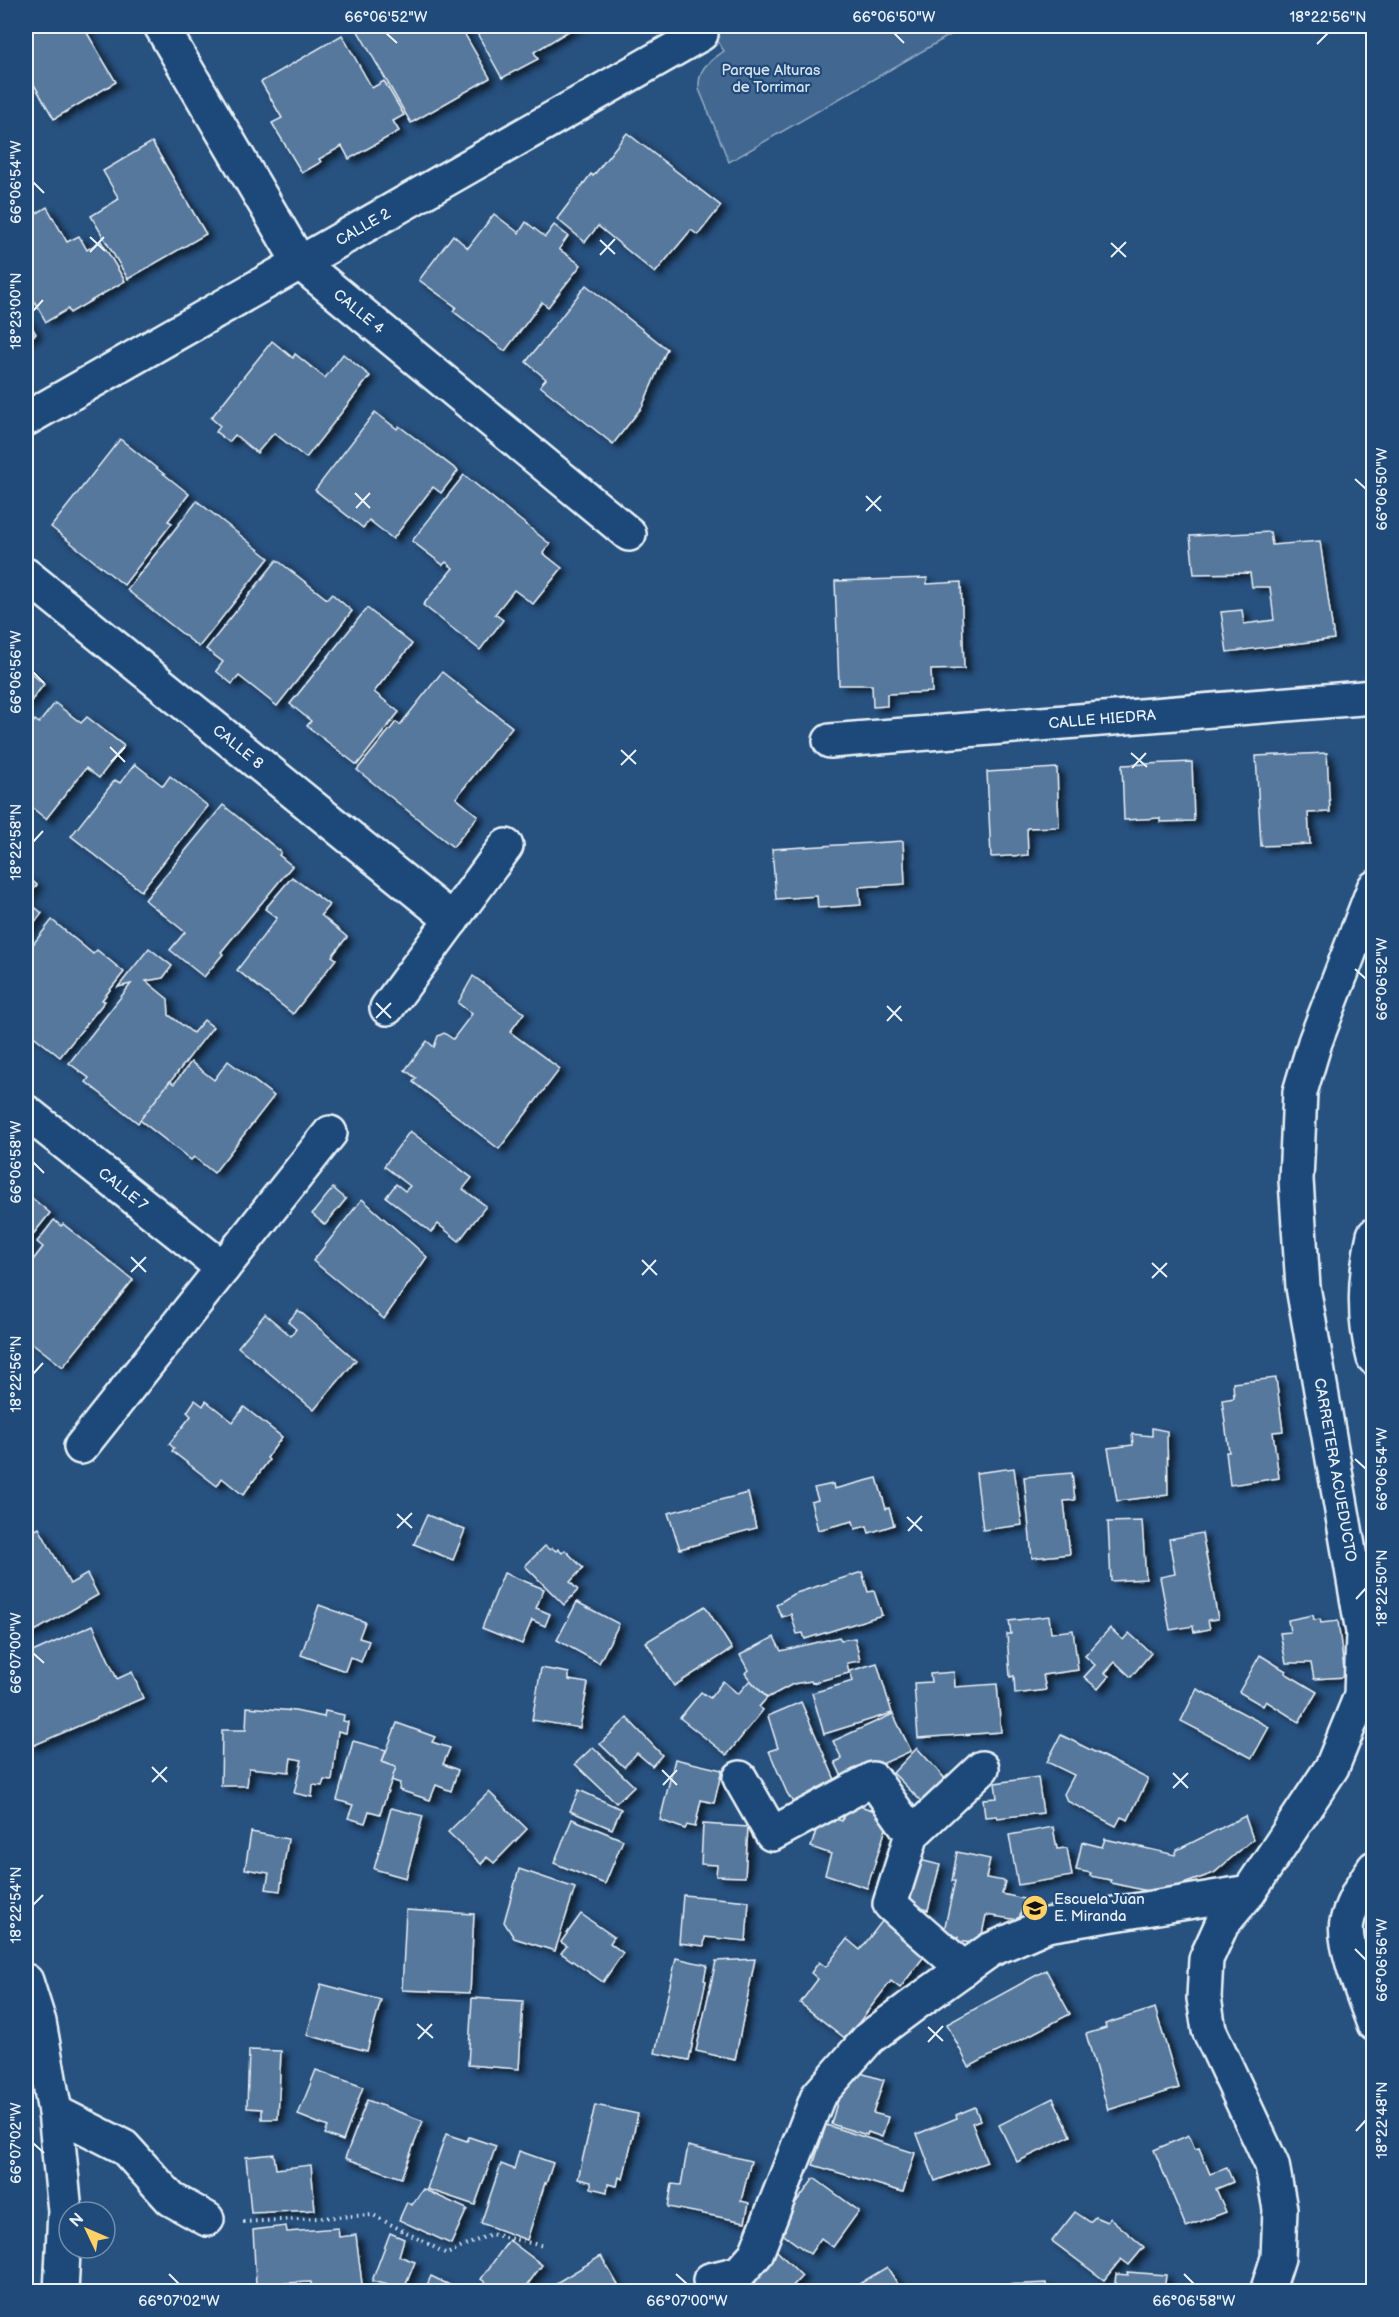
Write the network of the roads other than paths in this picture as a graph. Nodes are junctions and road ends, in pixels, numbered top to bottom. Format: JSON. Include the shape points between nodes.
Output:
{"nodes":[{"id":1,"x":161,"y":26,"type":"edge"},
{"id":2,"x":701,"y":34,"type":"dead end"},
{"id":3,"x":299,"y":262,"type":"junction"},
{"id":4,"x":26,"y":419,"type":"edge"},
{"id":5,"x":629,"y":534,"type":"dead end"},
{"id":6,"x":26,"y":574,"type":"edge"},
{"id":7,"x":1374,"y":697,"type":"edge"},
{"id":8,"x":830,"y":741,"type":"dead end"},
{"id":9,"x":506,"y":846,"type":"dead end"},
{"id":10,"x":1374,"y":888,"type":"edge"},
{"id":11,"x":452,"y":920,"type":"junction"},
{"id":12,"x":387,"y":1008,"type":"dead end"},
{"id":13,"x":26,"y":1112,"type":"edge"},
{"id":14,"x":330,"y":1133,"type":"dead end"},
{"id":15,"x":1374,"y":1235,"type":"edge"},
{"id":16,"x":222,"y":1268,"type":"junction"},
{"id":17,"x":1374,"y":1358,"type":"edge"},
{"id":18,"x":81,"y":1447,"type":"dead end"},
{"id":19,"x":982,"y":1768,"type":"dead end"},
{"id":20,"x":740,"y":1778,"type":"dead end"},
{"id":21,"x":912,"y":1834,"type":"junction"},
{"id":22,"x":1374,"y":1868,"type":"edge"},
{"id":23,"x":1249,"y":1892,"type":"junction"},
{"id":24,"x":964,"y":1969,"type":"junction"},
{"id":25,"x":26,"y":1981,"type":"edge"},
{"id":26,"x":1374,"y":2024,"type":"edge"},
{"id":27,"x":55,"y":2112,"type":"junction"},
{"id":28,"x":207,"y":2219,"type":"road end"},
{"id":29,"x":710,"y":2280,"type":"dead end"},
{"id":30,"x":61,"y":2292,"type":"edge"},
{"id":31,"x":1267,"y":2292,"type":"edge"}],
"edges":[{"from":1,"to":3,"type":"street","name":"CALLE 4"},
{"from":2,"to":3,"type":"street","name":"CALLE 2"},
{"from":3,"to":4,"type":"street","name":"CALLE 2"},
{"from":3,"to":5,"type":"street","name":"CALLE 4"},
{"from":6,"to":11,"type":"street","name":"CALLE 8"},
{"from":7,"to":8,"type":"street","name":"CALLE HIEDRA"},
{"from":9,"to":11,"type":"street"},
{"from":10,"to":23,"type":"street","name":"CARRETERA ACUEDUCTO","via":[[1300,1092],[1296,1180],[1303,1287],[1363,1632],[1361,1696],[1332,1767]]},
{"from":11,"to":12,"type":"street"},
{"from":13,"to":16,"type":"street","name":"CALLE 7"},
{"from":14,"to":16,"type":"street"},
{"from":15,"to":17,"type":"street","via":[[1367,1265],[1367,1332]]},
{"from":16,"to":18,"type":"street"},
{"from":19,"to":21,"type":"street"},
{"from":20,"to":21,"type":"street","via":[[772,1834],[873,1779]]},
{"from":21,"to":24,"type":"street","via":[[890,1904]]},
{"from":22,"to":26,"type":"street","via":[[1346,1923],[1352,1961]]},
{"from":23,"to":24,"type":"street","via":[[1047,1925],[990,1950]]},
{"from":23,"to":31,"type":"street","name":"CARRETERA ACUEDUCTO","via":[[1222,1924],[1206,1959],[1204,1998],[1209,2030],[1272,2165],[1280,2209],[1278,2258]]},
{"from":24,"to":29,"type":"street","via":[[869,2038],[818,2096],[756,2254],[739,2273]]},
{"from":25,"to":27,"type":"street","via":[[39,2022]]},
{"from":27,"to":28,"type":"street","via":[[124,2147],[171,2199]]},
{"from":27,"to":30,"type":"street","via":[[65,2211]]}]}
